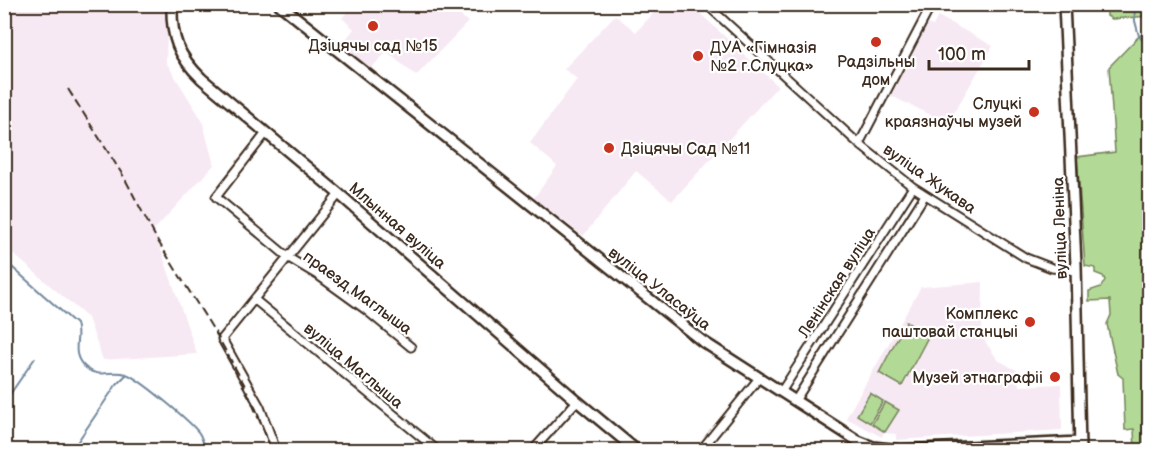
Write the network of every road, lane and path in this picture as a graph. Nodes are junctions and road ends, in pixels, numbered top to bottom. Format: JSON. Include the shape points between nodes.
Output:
{"nodes":[{"id":1,"x":172,"y":4,"type":"edge"},
{"id":2,"x":279,"y":4,"type":"edge"},
{"id":3,"x":706,"y":4,"type":"edge"},
{"id":4,"x":932,"y":4,"type":"edge"},
{"id":5,"x":1064,"y":4,"type":"edge"},
{"id":6,"x":266,"y":133,"type":"junction"},
{"id":7,"x":859,"y":144,"type":"junction"},
{"id":8,"x":913,"y":187,"type":"junction"},
{"id":9,"x":339,"y":194,"type":"junction"},
{"id":10,"x":925,"y":195,"type":"junction"},
{"id":11,"x":289,"y":258,"type":"junction"},
{"id":12,"x":1076,"y":271,"type":"junction"},
{"id":13,"x":255,"y":300,"type":"junction"},
{"id":14,"x":411,"y":347,"type":"dead end"},
{"id":15,"x":759,"y":378,"type":"junction"},
{"id":16,"x":781,"y":392,"type":"junction"},
{"id":17,"x":577,"y":401,"type":"junction"},
{"id":18,"x":795,"y":401,"type":"junction"},
{"id":19,"x":1080,"y":446,"type":"edge"},
{"id":20,"x":276,"y":450,"type":"edge"},
{"id":21,"x":437,"y":450,"type":"edge"},
{"id":22,"x":533,"y":450,"type":"edge"},
{"id":23,"x":636,"y":450,"type":"edge"},
{"id":24,"x":700,"y":450,"type":"edge"}],
"edges":[{"from":1,"to":6,"type":"main road","name":"Млынная вуліца","via":[[173,34],[191,69]]},
{"from":2,"to":15,"type":"main road","name":"вуліца Уласаўца","via":[[702,341]]},
{"from":3,"to":7,"type":"street","name":"вуліца Жукава"},
{"from":4,"to":7,"type":"street"},
{"from":5,"to":12,"type":"main road","name":"вуліца Леніна"},
{"from":6,"to":9,"type":"main road","name":"Млынная вуліца"},
{"from":6,"to":11,"type":"street","name":"праезд Маглыша","via":[[216,197]]},
{"from":7,"to":8,"type":"street","name":"вуліца Жукава"},
{"from":8,"to":10,"type":"street","name":"вуліца Жукава"},
{"from":8,"to":16,"type":"street","name":"Ленінская вуліца"},
{"from":9,"to":11,"type":"street"},
{"from":9,"to":17,"type":"main road","name":"Млынная вуліца"},
{"from":10,"to":12,"type":"street","name":"вуліца Жукава","via":[[1026,258],[1052,268]]},
{"from":10,"to":18,"type":"street","name":"Ленінская вуліца"},
{"from":11,"to":13,"type":"street"},
{"from":11,"to":14,"type":"street","name":"праезд Маглыша","via":[[366,310]]},
{"from":12,"to":19,"type":"main road","name":"вуліца Леніна"},
{"from":13,"to":20,"type":"street","via":[[222,339],[261,407]]},
{"from":13,"to":21,"type":"street","name":"вуліца Маглыша"},
{"from":15,"to":16,"type":"main road","name":"вуліца Уласаўца"},
{"from":15,"to":24,"type":"street"},
{"from":16,"to":18,"type":"main road","name":"вуліца Уласаўца"},
{"from":17,"to":22,"type":"street"},
{"from":17,"to":23,"type":"main road","name":"Млынная вуліца"},
{"from":18,"to":19,"type":"main road","name":"вуліца Уласаўца","via":[[873,447],[900,450]]}]}
